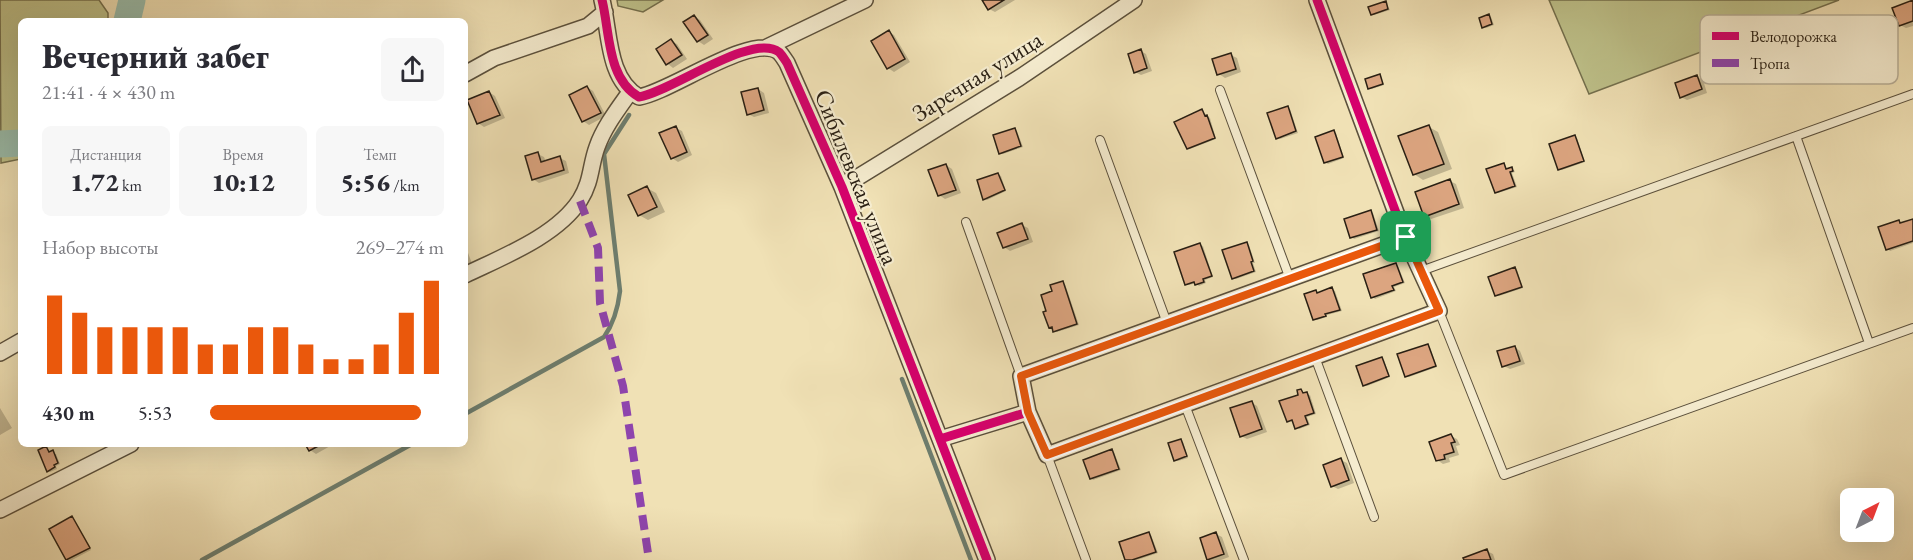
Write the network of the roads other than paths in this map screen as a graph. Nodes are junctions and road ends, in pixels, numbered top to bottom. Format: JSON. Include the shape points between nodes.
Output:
{"nodes":[{"id":1,"x":866,"y":0,"type":"edge"},
{"id":2,"x":1134,"y":0,"type":"edge"},
{"id":3,"x":1317,"y":0,"type":"edge"},
{"id":4,"x":604,"y":6,"type":"edge"},
{"id":5,"x":767,"y":47,"type":"junction"},
{"id":6,"x":468,"y":72,"type":"edge"},
{"id":7,"x":1220,"y":90,"type":"dead end"},
{"id":8,"x":630,"y":92,"type":"junction"},
{"id":9,"x":1913,"y":94,"type":"edge"},
{"id":10,"x":1796,"y":136,"type":"junction"},
{"id":11,"x":1100,"y":140,"type":"dead end"},
{"id":12,"x":842,"y":187,"type":"junction"},
{"id":13,"x":966,"y":222,"type":"dead end"},
{"id":14,"x":1406,"y":237,"type":"junction"},
{"id":15,"x":1421,"y":271,"type":"junction"},
{"id":16,"x":468,"y":273,"type":"edge"},
{"id":17,"x":1290,"y":279,"type":"junction"},
{"id":18,"x":1439,"y":311,"type":"junction"},
{"id":19,"x":1167,"y":323,"type":"junction"},
{"id":20,"x":1913,"y":328,"type":"edge"},
{"id":21,"x":18,"y":343,"type":"edge"},
{"id":22,"x":1869,"y":344,"type":"junction"},
{"id":23,"x":0,"y":352,"type":"edge"},
{"id":24,"x":1315,"y":357,"type":"junction"},
{"id":25,"x":1021,"y":376,"type":"junction"},
{"id":26,"x":1185,"y":405,"type":"junction"},
{"id":27,"x":1028,"y":412,"type":"junction"},
{"id":28,"x":940,"y":439,"type":"junction"},
{"id":29,"x":125,"y":447,"type":"edge"},
{"id":30,"x":1047,"y":455,"type":"junction"},
{"id":31,"x":0,"y":510,"type":"edge"},
{"id":32,"x":1374,"y":517,"type":"dead end"},
{"id":33,"x":987,"y":560,"type":"edge"},
{"id":34,"x":1086,"y":560,"type":"edge"},
{"id":35,"x":1244,"y":560,"type":"edge"}],
"edges":[{"from":1,"to":5,"type":"street"},
{"from":2,"to":12,"type":"street","name":"Заречная улица","via":[[1018,78]]},
{"from":3,"to":14,"type":"street"},
{"from":4,"to":6,"type":"street","via":[[588,26],[494,58]]},
{"from":4,"to":8,"type":"street","via":[[614,62]]},
{"from":5,"to":8,"type":"street","via":[[748,49],[649,96],[639,97]]},
{"from":5,"to":12,"type":"street","name":"Сибилевская улица","via":[[779,52],[787,63]]},
{"from":7,"to":17,"type":"lane"},
{"from":8,"to":16,"type":"street","via":[[596,148],[591,179],[580,201],[551,231]]},
{"from":9,"to":10,"type":"lane"},
{"from":10,"to":15,"type":"lane"},
{"from":10,"to":22,"type":"lane"},
{"from":11,"to":19,"type":"lane"},
{"from":12,"to":28,"type":"street","name":"Сибилевская улица"},
{"from":13,"to":25,"type":"lane"},
{"from":14,"to":15,"type":"street"},
{"from":14,"to":17,"type":"street"},
{"from":15,"to":18,"type":"street"},
{"from":17,"to":19,"type":"street"},
{"from":18,"to":22,"type":"lane","via":[[1504,476]]},
{"from":18,"to":24,"type":"street"},
{"from":19,"to":25,"type":"street"},
{"from":20,"to":22,"type":"lane"},
{"from":21,"to":23,"type":"street"},
{"from":24,"to":26,"type":"street"},
{"from":24,"to":32,"type":"lane"},
{"from":25,"to":27,"type":"street"},
{"from":26,"to":30,"type":"street"},
{"from":26,"to":35,"type":"lane"},
{"from":27,"to":28,"type":"street"},
{"from":27,"to":30,"type":"street"},
{"from":28,"to":33,"type":"street","name":"Сибилевская улица"},
{"from":29,"to":31,"type":"street"},
{"from":30,"to":34,"type":"lane"}]}
